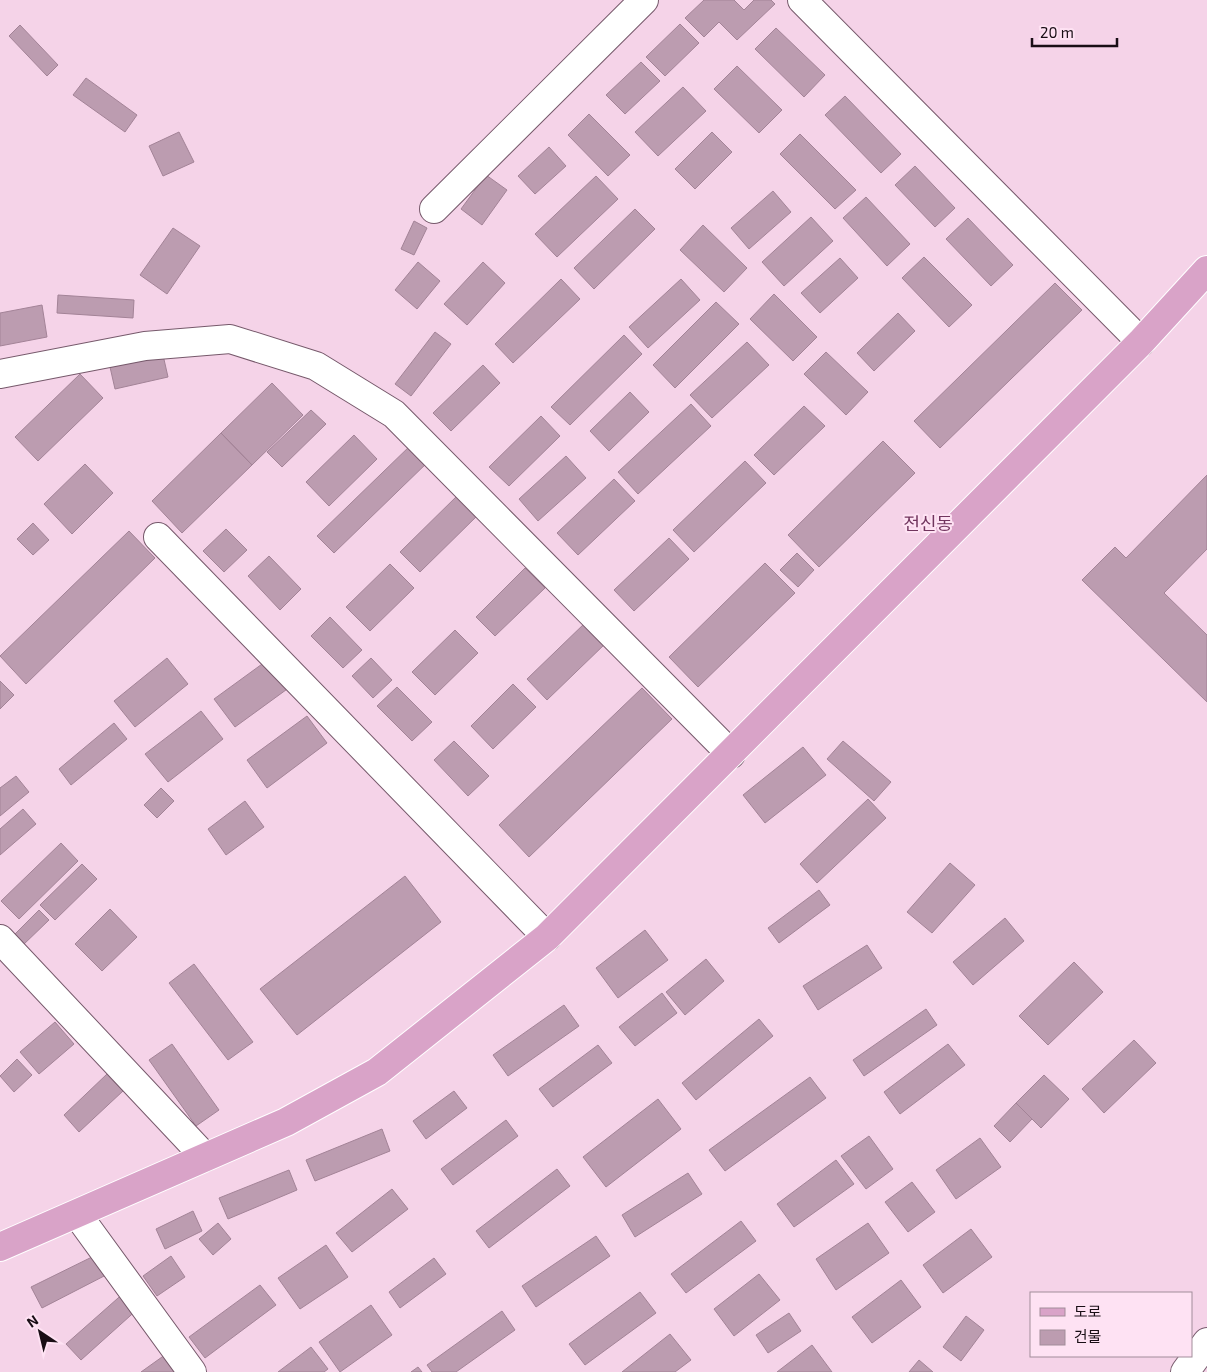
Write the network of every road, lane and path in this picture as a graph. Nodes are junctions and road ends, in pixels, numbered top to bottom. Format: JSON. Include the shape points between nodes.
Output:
{"nodes":[{"id":1,"x":644,"y":0,"type":"edge"},
{"id":2,"x":802,"y":0,"type":"edge"},
{"id":3,"x":434,"y":209,"type":"dead end"},
{"id":4,"x":1207,"y":270,"type":"edge"},
{"id":5,"x":1141,"y":342,"type":"junction"},
{"id":6,"x":0,"y":374,"type":"edge"},
{"id":7,"x":158,"y":537,"type":"dead end"},
{"id":8,"x":731,"y":754,"type":"junction"},
{"id":9,"x":547,"y":937,"type":"junction"},
{"id":10,"x":0,"y":939,"type":"edge"},
{"id":11,"x":205,"y":1157,"type":"junction"},
{"id":12,"x":77,"y":1214,"type":"junction"},
{"id":13,"x":0,"y":1247,"type":"edge"},
{"id":14,"x":1207,"y":1342,"type":"edge"},
{"id":15,"x":192,"y":1372,"type":"edge"},
{"id":16,"x":1185,"y":1372,"type":"edge"}],
"edges":[{"from":1,"to":3,"type":"street"},
{"from":2,"to":5,"type":"street"},
{"from":4,"to":5,"type":"main road"},
{"from":5,"to":8,"type":"main road"},
{"from":6,"to":8,"type":"street","via":[[145,346],[230,338],[316,366],[394,414]]},
{"from":7,"to":9,"type":"street"},
{"from":8,"to":9,"type":"main road"},
{"from":9,"to":11,"type":"main road","via":[[377,1072],[286,1122]]},
{"from":10,"to":11,"type":"street"},
{"from":11,"to":12,"type":"main road"},
{"from":12,"to":13,"type":"main road"},
{"from":12,"to":15,"type":"street"},
{"from":14,"to":16,"type":"street"}]}
